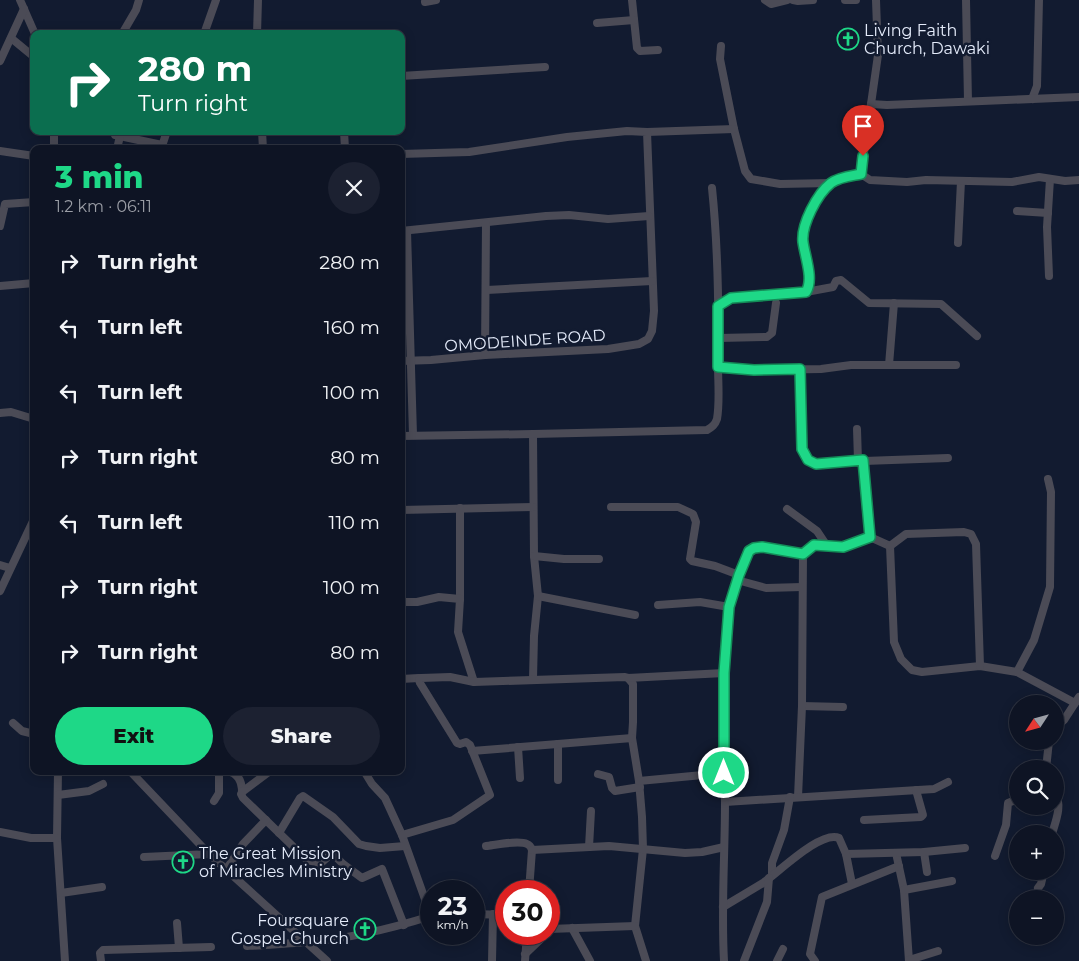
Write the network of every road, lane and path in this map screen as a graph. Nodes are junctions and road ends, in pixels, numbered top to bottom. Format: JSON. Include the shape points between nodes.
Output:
{"nodes":[{"id":1,"x":20,"y":0,"type":"edge"},
{"id":2,"x":139,"y":0,"type":"edge"},
{"id":3,"x":216,"y":0,"type":"edge"},
{"id":4,"x":258,"y":0,"type":"edge"},
{"id":5,"x":436,"y":0,"type":"edge"},
{"id":6,"x":632,"y":0,"type":"edge"},
{"id":7,"x":765,"y":0,"type":"edge"},
{"id":8,"x":787,"y":0,"type":"edge"},
{"id":9,"x":793,"y":0,"type":"edge"},
{"id":10,"x":813,"y":0,"type":"edge"},
{"id":11,"x":845,"y":0,"type":"edge"},
{"id":12,"x":856,"y":0,"type":"edge"},
{"id":13,"x":876,"y":0,"type":"edge"},
{"id":14,"x":966,"y":0,"type":"edge"},
{"id":15,"x":1039,"y":0,"type":"edge"},
{"id":16,"x":425,"y":2,"type":"dead end"},
{"id":17,"x":24,"y":9,"type":"junction"},
{"id":18,"x":634,"y":20,"type":"junction"},
{"id":19,"x":597,"y":23,"type":"dead end"},
{"id":20,"x":16,"y":25,"type":"junction"},
{"id":21,"x":32,"y":30,"type":"edge"},
{"id":22,"x":34,"y":30,"type":"edge"},
{"id":23,"x":124,"y":30,"type":"edge"},
{"id":24,"x":205,"y":30,"type":"edge"},
{"id":25,"x":257,"y":30,"type":"edge"},
{"id":26,"x":11,"y":38,"type":"junction"},
{"id":27,"x":3,"y":45,"type":"edge"},
{"id":28,"x":721,"y":46,"type":"dead end"},
{"id":29,"x":658,"y":50,"type":"dead end"},
{"id":30,"x":30,"y":54,"type":"edge"},
{"id":31,"x":0,"y":61,"type":"edge"},
{"id":32,"x":545,"y":67,"type":"dead end"},
{"id":33,"x":405,"y":76,"type":"edge"},
{"id":34,"x":1079,"y":97,"type":"edge"},
{"id":35,"x":1032,"y":99,"type":"junction"},
{"id":36,"x":968,"y":101,"type":"junction"},
{"id":37,"x":871,"y":104,"type":"junction"},
{"id":38,"x":734,"y":129,"type":"junction"},
{"id":39,"x":647,"y":132,"type":"junction"},
{"id":40,"x":130,"y":135,"type":"edge"},
{"id":41,"x":156,"y":145,"type":"edge"},
{"id":42,"x":0,"y":151,"type":"edge"},
{"id":43,"x":405,"y":154,"type":"edge"},
{"id":44,"x":30,"y":155,"type":"edge"},
{"id":45,"x":861,"y":174,"type":"junction"},
{"id":46,"x":1050,"y":179,"type":"junction"},
{"id":47,"x":1079,"y":180,"type":"edge"},
{"id":48,"x":961,"y":181,"type":"junction"},
{"id":49,"x":831,"y":183,"type":"junction"},
{"id":50,"x":712,"y":188,"type":"dead end"},
{"id":51,"x":30,"y":202,"type":"edge"},
{"id":52,"x":1017,"y":211,"type":"dead end"},
{"id":53,"x":1048,"y":213,"type":"junction"},
{"id":54,"x":649,"y":216,"type":"junction"},
{"id":55,"x":486,"y":223,"type":"junction"},
{"id":56,"x":0,"y":226,"type":"edge"},
{"id":57,"x":405,"y":231,"type":"edge"},
{"id":58,"x":958,"y":243,"type":"dead end"},
{"id":59,"x":1049,"y":276,"type":"dead end"},
{"id":60,"x":652,"y":281,"type":"junction"},
{"id":61,"x":30,"y":283,"type":"edge"},
{"id":62,"x":0,"y":286,"type":"edge"},
{"id":63,"x":487,"y":290,"type":"junction"},
{"id":64,"x":806,"y":292,"type":"junction"},
{"id":65,"x":405,"y":299,"type":"edge"},
{"id":66,"x":776,"y":303,"type":"dead end"},
{"id":67,"x":894,"y":303,"type":"junction"},
{"id":68,"x":718,"y":306,"type":"junction"},
{"id":69,"x":976,"y":336,"type":"dead end"},
{"id":70,"x":719,"y":338,"type":"junction"},
{"id":71,"x":485,"y":355,"type":"junction"},
{"id":72,"x":405,"y":361,"type":"edge"},
{"id":73,"x":411,"y":361,"type":"junction"},
{"id":74,"x":956,"y":364,"type":"dead end"},
{"id":75,"x":889,"y":365,"type":"junction"},
{"id":76,"x":718,"y":367,"type":"junction"},
{"id":77,"x":800,"y":369,"type":"junction"},
{"id":78,"x":0,"y":413,"type":"edge"},
{"id":79,"x":30,"y":418,"type":"edge"},
{"id":80,"x":857,"y":429,"type":"dead end"},
{"id":81,"x":533,"y":434,"type":"junction"},
{"id":82,"x":413,"y":435,"type":"junction"},
{"id":83,"x":405,"y":436,"type":"edge"},
{"id":84,"x":948,"y":458,"type":"dead end"},
{"id":85,"x":861,"y":460,"type":"junction"},
{"id":86,"x":1048,"y":480,"type":"dead end"},
{"id":87,"x":534,"y":506,"type":"junction"},
{"id":88,"x":611,"y":507,"type":"dead end"},
{"id":89,"x":460,"y":508,"type":"junction"},
{"id":90,"x":786,"y":509,"type":"dead end"},
{"id":91,"x":405,"y":510,"type":"edge"},
{"id":92,"x":30,"y":527,"type":"edge"},
{"id":93,"x":870,"y":537,"type":"junction"},
{"id":94,"x":827,"y":546,"type":"junction"},
{"id":95,"x":890,"y":546,"type":"junction"},
{"id":96,"x":803,"y":554,"type":"junction"},
{"id":97,"x":534,"y":556,"type":"junction"},
{"id":98,"x":599,"y":559,"type":"dead end"},
{"id":99,"x":0,"y":565,"type":"edge"},
{"id":100,"x":10,"y":568,"type":"junction"},
{"id":101,"x":738,"y":578,"type":"junction"},
{"id":102,"x":802,"y":587,"type":"junction"},
{"id":103,"x":0,"y":591,"type":"edge"},
{"id":104,"x":538,"y":596,"type":"junction"},
{"id":105,"x":460,"y":599,"type":"junction"},
{"id":106,"x":405,"y":602,"type":"edge"},
{"id":107,"x":658,"y":604,"type":"dead end"},
{"id":108,"x":729,"y":607,"type":"junction"},
{"id":109,"x":634,"y":615,"type":"dead end"},
{"id":110,"x":980,"y":666,"type":"junction"},
{"id":111,"x":1017,"y":672,"type":"junction"},
{"id":112,"x":724,"y":673,"type":"junction"},
{"id":113,"x":405,"y":678,"type":"edge"},
{"id":114,"x":419,"y":678,"type":"junction"},
{"id":115,"x":628,"y":678,"type":"junction"},
{"id":116,"x":534,"y":679,"type":"junction"},
{"id":117,"x":474,"y":682,"type":"junction"},
{"id":118,"x":1077,"y":700,"type":"edge"},
{"id":119,"x":802,"y":706,"type":"junction"},
{"id":120,"x":843,"y":707,"type":"dead end"},
{"id":121,"x":1064,"y":720,"type":"edge"},
{"id":122,"x":13,"y":723,"type":"dead end"},
{"id":123,"x":30,"y":733,"type":"edge"},
{"id":124,"x":632,"y":738,"type":"junction"},
{"id":125,"x":558,"y":744,"type":"junction"},
{"id":126,"x":518,"y":747,"type":"junction"},
{"id":127,"x":472,"y":751,"type":"junction"},
{"id":128,"x":724,"y":773,"type":"junction"},
{"id":129,"x":598,"y":774,"type":"dead end"},
{"id":130,"x":58,"y":775,"type":"edge"},
{"id":131,"x":134,"y":775,"type":"edge"},
{"id":132,"x":219,"y":775,"type":"edge"},
{"id":133,"x":236,"y":775,"type":"edge"},
{"id":134,"x":265,"y":775,"type":"edge"},
{"id":135,"x":366,"y":775,"type":"edge"},
{"id":136,"x":520,"y":778,"type":"dead end"},
{"id":137,"x":558,"y":780,"type":"dead end"},
{"id":138,"x":948,"y":782,"type":"dead end"},
{"id":139,"x":103,"y":784,"type":"dead end"},
{"id":140,"x":640,"y":784,"type":"junction"},
{"id":141,"x":916,"y":790,"type":"junction"},
{"id":142,"x":242,"y":792,"type":"junction"},
{"id":143,"x":58,"y":795,"type":"junction"},
{"id":144,"x":794,"y":797,"type":"junction"},
{"id":145,"x":214,"y":801,"type":"dead end"},
{"id":146,"x":725,"y":802,"type":"junction"},
{"id":147,"x":1009,"y":803,"type":"edge"},
{"id":148,"x":591,"y":811,"type":"dead end"},
{"id":149,"x":266,"y":820,"type":"junction"},
{"id":150,"x":864,"y":820,"type":"dead end"},
{"id":151,"x":0,"y":832,"type":"edge"},
{"id":152,"x":279,"y":833,"type":"junction"},
{"id":153,"x":402,"y":836,"type":"junction"},
{"id":154,"x":57,"y":838,"type":"junction"},
{"id":155,"x":405,"y":846,"type":"junction"},
{"id":156,"x":486,"y":846,"type":"dead end"},
{"id":157,"x":589,"y":846,"type":"junction"},
{"id":158,"x":724,"y":847,"type":"junction"},
{"id":159,"x":965,"y":848,"type":"dead end"},
{"id":160,"x":643,"y":849,"type":"junction"},
{"id":161,"x":532,"y":850,"type":"junction"},
{"id":162,"x":924,"y":852,"type":"junction"},
{"id":163,"x":896,"y":853,"type":"junction"},
{"id":164,"x":209,"y":854,"type":"junction"},
{"id":165,"x":846,"y":854,"type":"junction"},
{"id":166,"x":995,"y":856,"type":"dead end"},
{"id":167,"x":144,"y":857,"type":"dead end"},
{"id":168,"x":899,"y":866,"type":"junction"},
{"id":169,"x":226,"y":870,"type":"junction"},
{"id":170,"x":927,"y":872,"type":"dead end"},
{"id":171,"x":771,"y":876,"type":"junction"},
{"id":172,"x":530,"y":880,"type":"edge"},
{"id":173,"x":1042,"y":880,"type":"edge"},
{"id":174,"x":952,"y":881,"type":"dead end"},
{"id":175,"x":852,"y":884,"type":"junction"},
{"id":176,"x":420,"y":886,"type":"edge"},
{"id":177,"x":102,"y":887,"type":"dead end"},
{"id":178,"x":1038,"y":888,"type":"dead end"},
{"id":179,"x":904,"y":890,"type":"junction"},
{"id":180,"x":61,"y":893,"type":"junction"},
{"id":181,"x":723,"y":907,"type":"junction"},
{"id":182,"x":485,"y":914,"type":"edge"},
{"id":183,"x":493,"y":914,"type":"joint"},
{"id":184,"x":420,"y":920,"type":"edge"},
{"id":185,"x":177,"y":923,"type":"dead end"},
{"id":186,"x":404,"y":925,"type":"junction"},
{"id":187,"x":635,"y":926,"type":"junction"},
{"id":188,"x":572,"y":928,"type":"junction"},
{"id":189,"x":560,"y":930,"type":"edge"},
{"id":190,"x":306,"y":942,"type":"junction"},
{"id":191,"x":536,"y":945,"type":"edge"},
{"id":192,"x":247,"y":946,"type":"dead end"},
{"id":193,"x":211,"y":947,"type":"dead end"},
{"id":194,"x":178,"y":948,"type":"junction"},
{"id":195,"x":783,"y":949,"type":"dead end"},
{"id":196,"x":938,"y":951,"type":"dead end"},
{"id":197,"x":525,"y":957,"type":"edge"},
{"id":198,"x":65,"y":961,"type":"edge"},
{"id":199,"x":101,"y":961,"type":"edge"},
{"id":200,"x":328,"y":961,"type":"edge"},
{"id":201,"x":492,"y":961,"type":"edge"},
{"id":202,"x":590,"y":961,"type":"edge"},
{"id":203,"x":646,"y":961,"type":"edge"},
{"id":204,"x":724,"y":961,"type":"edge"},
{"id":205,"x":744,"y":961,"type":"edge"},
{"id":206,"x":776,"y":961,"type":"edge"},
{"id":207,"x":815,"y":961,"type":"edge"},
{"id":208,"x":909,"y":961,"type":"edge"}],
"edges":[{"from":1,"to":17,"type":"street"},
{"from":2,"to":23,"type":"street"},
{"from":3,"to":24,"type":"street"},
{"from":4,"to":25,"type":"street"},
{"from":5,"to":16,"type":"street"},
{"from":6,"to":18,"type":"street"},
{"from":7,"to":8,"type":"street","via":[[771,4]]},
{"from":9,"to":10,"type":"street"},
{"from":11,"to":12,"type":"street"},
{"from":13,"to":37,"type":"street","via":[[879,48]]},
{"from":14,"to":36,"type":"street"},
{"from":15,"to":35,"type":"street","via":[[1037,86]]},
{"from":17,"to":20,"type":"street"},
{"from":17,"to":22,"type":"street"},
{"from":18,"to":19,"type":"street"},
{"from":18,"to":29,"type":"street","via":[[637,48],[640,51]]},
{"from":20,"to":21,"type":"street"},
{"from":20,"to":26,"type":"street"},
{"from":26,"to":27,"type":"street"},
{"from":26,"to":30,"type":"street"},
{"from":27,"to":31,"type":"street"},
{"from":28,"to":38,"type":"street","via":[[720,59]]},
{"from":32,"to":33,"type":"street"},
{"from":34,"to":35,"type":"street"},
{"from":35,"to":36,"type":"street"},
{"from":36,"to":37,"type":"street"},
{"from":37,"to":45,"type":"street"},
{"from":38,"to":39,"type":"street"},
{"from":38,"to":49,"type":"street","via":[[745,171],[751,179],[780,184]]},
{"from":39,"to":43,"type":"street","via":[[567,137],[470,152]]},
{"from":39,"to":54,"type":"street"},
{"from":40,"to":41,"type":"street"},
{"from":42,"to":44,"type":"street"},
{"from":45,"to":48,"type":"street","via":[[874,180]]},
{"from":45,"to":49,"type":"street"},
{"from":46,"to":47,"type":"street"},
{"from":46,"to":48,"type":"street"},
{"from":46,"to":53,"type":"street"},
{"from":48,"to":58,"type":"street"},
{"from":49,"to":64,"type":"street","via":[[816,201],[803,234],[808,275]]},
{"from":50,"to":68,"type":"street"},
{"from":51,"to":56,"type":"street","via":[[6,204]]},
{"from":52,"to":53,"type":"street"},
{"from":53,"to":59,"type":"street"},
{"from":54,"to":55,"type":"street","via":[[608,219],[569,215]]},
{"from":54,"to":60,"type":"street"},
{"from":55,"to":57,"type":"street"},
{"from":55,"to":63,"type":"street"},
{"from":60,"to":63,"type":"street"},
{"from":60,"to":71,"type":"street","name":"OMODEINDE ROAD","via":[[652,331],[648,339],[639,344],[608,349]]},
{"from":61,"to":62,"type":"street"},
{"from":63,"to":71,"type":"street"},
{"from":64,"to":67,"type":"street","via":[[833,287],[836,281],[841,280],[866,302]]},
{"from":64,"to":68,"type":"street","via":[[731,298]]},
{"from":65,"to":73,"type":"street"},
{"from":66,"to":70,"type":"street","via":[[772,333],[766,337]]},
{"from":67,"to":69,"type":"street","via":[[941,304]]},
{"from":67,"to":75,"type":"street"},
{"from":68,"to":70,"type":"street"},
{"from":70,"to":76,"type":"street"},
{"from":71,"to":73,"type":"street","name":"OMODEINDE ROAD"},
{"from":72,"to":73,"type":"street","name":"OMODEINDE ROAD"},
{"from":73,"to":82,"type":"street"},
{"from":74,"to":75,"type":"street"},
{"from":75,"to":77,"type":"street"},
{"from":76,"to":77,"type":"street"},
{"from":76,"to":81,"type":"street","via":[[717,420],[707,430]]},
{"from":77,"to":85,"type":"street","via":[[804,455],[816,464]]},
{"from":78,"to":79,"type":"street","via":[[11,412]]},
{"from":80,"to":85,"type":"street"},
{"from":81,"to":82,"type":"street"},
{"from":81,"to":87,"type":"street"},
{"from":82,"to":83,"type":"street"},
{"from":84,"to":85,"type":"street"},
{"from":85,"to":93,"type":"street"},
{"from":86,"to":111,"type":"street","via":[[1051,492],[1050,587],[1034,640]]},
{"from":87,"to":89,"type":"street"},
{"from":87,"to":97,"type":"street"},
{"from":88,"to":101,"type":"street","via":[[678,507],[693,514],[696,522],[690,559],[716,566]]},
{"from":89,"to":91,"type":"street"},
{"from":89,"to":105,"type":"street"},
{"from":90,"to":94,"type":"street","via":[[817,531]]},
{"from":92,"to":100,"type":"street"},
{"from":93,"to":94,"type":"street","via":[[843,547]]},
{"from":93,"to":95,"type":"street"},
{"from":94,"to":96,"type":"street","via":[[814,545]]},
{"from":95,"to":110,"type":"street","via":[[894,642],[901,659],[912,670],[922,672]]},
{"from":95,"to":110,"type":"street","via":[[906,534],[971,534],[976,544]]},
{"from":96,"to":101,"type":"street","via":[[754,548],[749,551]]},
{"from":96,"to":102,"type":"street"},
{"from":97,"to":98,"type":"street"},
{"from":97,"to":104,"type":"street"},
{"from":99,"to":100,"type":"street"},
{"from":100,"to":103,"type":"street"},
{"from":101,"to":102,"type":"street","via":[[766,588]]},
{"from":101,"to":108,"type":"street"},
{"from":102,"to":119,"type":"street"},
{"from":104,"to":109,"type":"street"},
{"from":104,"to":116,"type":"street"},
{"from":105,"to":106,"type":"street","via":[[439,597]]},
{"from":105,"to":117,"type":"street","via":[[458,632]]},
{"from":107,"to":108,"type":"street","via":[[700,602]]},
{"from":108,"to":112,"type":"street"},
{"from":110,"to":111,"type":"street"},
{"from":111,"to":118,"type":"street"},
{"from":112,"to":115,"type":"street"},
{"from":112,"to":128,"type":"street"},
{"from":113,"to":114,"type":"street"},
{"from":114,"to":117,"type":"street","via":[[450,677]]},
{"from":114,"to":127,"type":"street","via":[[457,743],[468,743]]},
{"from":115,"to":116,"type":"street"},
{"from":115,"to":124,"type":"street","via":[[632,684]]},
{"from":116,"to":117,"type":"street"},
{"from":118,"to":121,"type":"street"},
{"from":119,"to":120,"type":"street"},
{"from":119,"to":144,"type":"street"},
{"from":122,"to":123,"type":"street"},
{"from":124,"to":125,"type":"street"},
{"from":124,"to":140,"type":"street"},
{"from":125,"to":126,"type":"street"},
{"from":125,"to":137,"type":"street"},
{"from":126,"to":127,"type":"street"},
{"from":126,"to":136,"type":"street"},
{"from":127,"to":153,"type":"street","via":[[490,795],[453,820]]},
{"from":128,"to":140,"type":"street"},
{"from":128,"to":146,"type":"street"},
{"from":129,"to":140,"type":"street","via":[[609,777],[615,791]]},
{"from":130,"to":143,"type":"street"},
{"from":131,"to":164,"type":"street"},
{"from":132,"to":145,"type":"street","via":[[219,793]]},
{"from":133,"to":142,"type":"street","via":[[242,784]]},
{"from":134,"to":142,"type":"street"},
{"from":135,"to":153,"type":"street","via":[[384,798]]},
{"from":138,"to":141,"type":"street","via":[[934,789]]},
{"from":139,"to":143,"type":"street","via":[[89,791]]},
{"from":140,"to":160,"type":"street"},
{"from":141,"to":144,"type":"street"},
{"from":141,"to":150,"type":"street","via":[[921,817]]},
{"from":142,"to":149,"type":"street","via":[[243,798]]},
{"from":143,"to":154,"type":"street"},
{"from":144,"to":146,"type":"street"},
{"from":144,"to":171,"type":"street","via":[[772,863]]},
{"from":146,"to":158,"type":"street"},
{"from":147,"to":166,"type":"street","via":[[1006,825]]},
{"from":148,"to":157,"type":"street"},
{"from":149,"to":152,"type":"street"},
{"from":149,"to":169,"type":"street","via":[[243,844]]},
{"from":151,"to":154,"type":"street","via":[[31,838]]},
{"from":152,"to":155,"type":"street","via":[[303,796],[333,816],[359,844],[380,848]]},
{"from":152,"to":186,"type":"street","via":[[307,860],[321,864],[333,854],[362,878],[382,869]]},
{"from":153,"to":155,"type":"street"},
{"from":154,"to":180,"type":"street"},
{"from":155,"to":176,"type":"street"},
{"from":156,"to":161,"type":"street","via":[[526,843]]},
{"from":157,"to":160,"type":"street"},
{"from":157,"to":161,"type":"street"},
{"from":158,"to":160,"type":"street","via":[[685,853]]},
{"from":158,"to":181,"type":"street"},
{"from":159,"to":162,"type":"street"},
{"from":160,"to":187,"type":"street"},
{"from":161,"to":172,"type":"street"},
{"from":162,"to":163,"type":"street"},
{"from":162,"to":170,"type":"street"},
{"from":163,"to":165,"type":"street"},
{"from":163,"to":168,"type":"street"},
{"from":164,"to":167,"type":"street"},
{"from":164,"to":169,"type":"street"},
{"from":165,"to":171,"type":"street","via":[[840,840],[831,837],[811,846]]},
{"from":165,"to":175,"type":"street"},
{"from":168,"to":175,"type":"street"},
{"from":168,"to":179,"type":"street"},
{"from":169,"to":190,"type":"street"},
{"from":171,"to":181,"type":"street"},
{"from":171,"to":205,"type":"street","via":[[767,902]]},
{"from":173,"to":178,"type":"street"},
{"from":174,"to":179,"type":"street"},
{"from":175,"to":207,"type":"street","via":[[825,894],[821,899],[810,954]]},
{"from":177,"to":180,"type":"street"},
{"from":179,"to":208,"type":"street"},
{"from":180,"to":198,"type":"street"},
{"from":181,"to":204,"type":"street"},
{"from":182,"to":183,"type":"street"},
{"from":183,"to":201,"type":"street"},
{"from":184,"to":186,"type":"street"},
{"from":185,"to":194,"type":"street"},
{"from":186,"to":190,"type":"street"},
{"from":187,"to":188,"type":"street"},
{"from":187,"to":203,"type":"street"},
{"from":188,"to":189,"type":"street"},
{"from":188,"to":202,"type":"street"},
{"from":190,"to":192,"type":"street"},
{"from":190,"to":200,"type":"street"},
{"from":191,"to":197,"type":"street"},
{"from":193,"to":194,"type":"street"},
{"from":194,"to":199,"type":"street","via":[[103,950]]},
{"from":195,"to":206,"type":"street"},
{"from":196,"to":208,"type":"street"}]}
